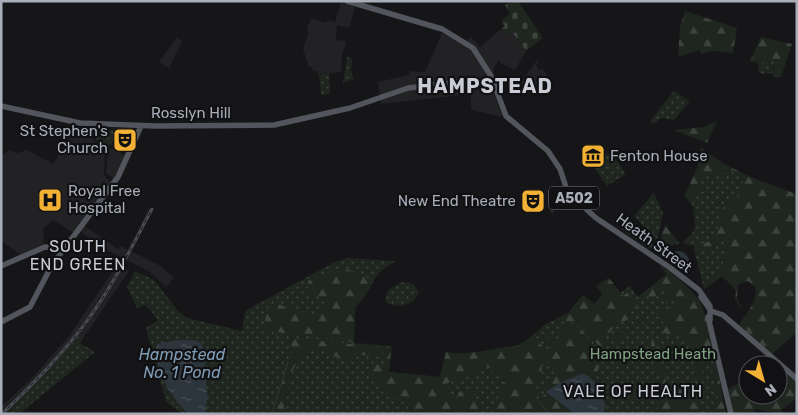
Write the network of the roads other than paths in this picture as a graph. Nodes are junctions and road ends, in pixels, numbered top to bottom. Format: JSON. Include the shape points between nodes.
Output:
{"nodes":[{"id":1,"x":347,"y":1,"type":"edge"},
{"id":2,"x":495,"y":86,"type":"junction"},
{"id":3,"x":1,"y":106,"type":"edge"},
{"id":4,"x":142,"y":126,"type":"junction"},
{"id":5,"x":63,"y":249,"type":"junction"},
{"id":6,"x":1,"y":266,"type":"edge"},
{"id":7,"x":711,"y":311,"type":"junction"},
{"id":8,"x":1,"y":322,"type":"edge"},
{"id":9,"x":797,"y":379,"type":"edge"},
{"id":10,"x":731,"y":414,"type":"edge"}],
"edges":[{"from":1,"to":2,"type":"main road","name":"Heath Street","via":[[446,31],[474,50]]},
{"from":2,"to":4,"type":"main road","name":"Rosslyn Hill","via":[[460,82],[408,88],[350,108],[279,125]]},
{"from":2,"to":7,"type":"main road","name":"Heath Street","number":"A502","via":[[506,116],[548,151],[576,201],[704,295]]},
{"from":3,"to":4,"type":"main road","name":"Rosslyn Hill","via":[[80,124]]},
{"from":4,"to":5,"type":"main road","via":[[118,177]]},
{"from":5,"to":6,"type":"main road","via":[[42,248]]},
{"from":5,"to":8,"type":"main road","via":[[30,307]]},
{"from":7,"to":9,"type":"main road","number":"A502","via":[[723,315]]},
{"from":7,"to":10,"type":"main road","via":[[708,315]]}]}
